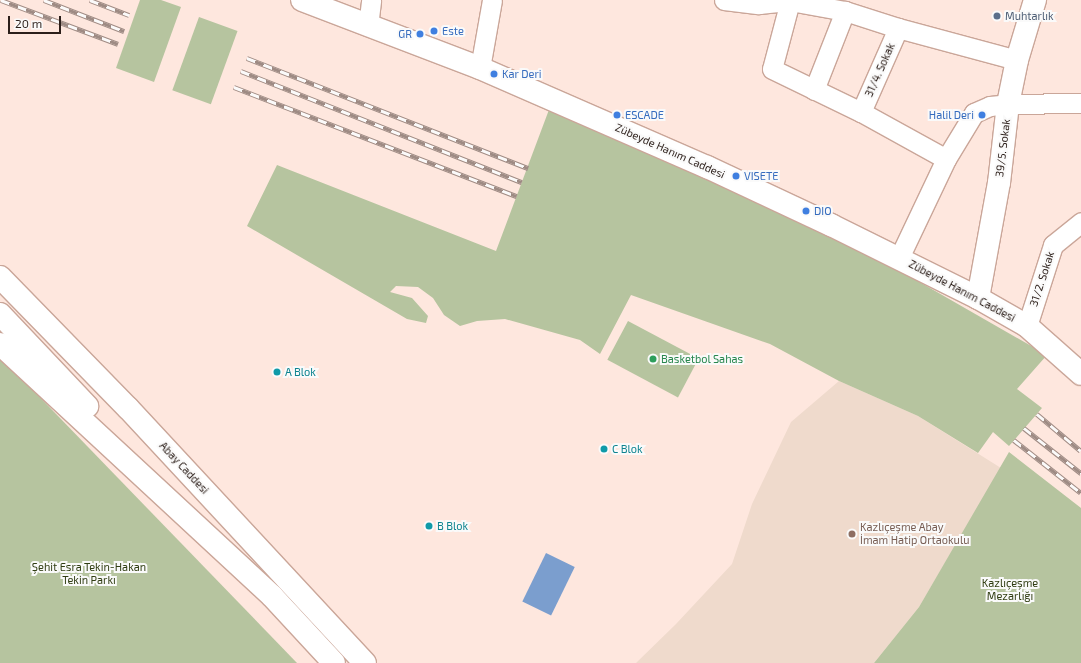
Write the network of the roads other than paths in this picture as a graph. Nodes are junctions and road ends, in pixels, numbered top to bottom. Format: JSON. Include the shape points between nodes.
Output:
{"nodes":[{"id":1,"x":302,"y":0,"type":"edge"},
{"id":2,"x":371,"y":0,"type":"edge"},
{"id":3,"x":492,"y":0,"type":"edge"},
{"id":4,"x":724,"y":0,"type":"edge"},
{"id":5,"x":1035,"y":0,"type":"edge"},
{"id":6,"x":790,"y":1,"type":"edge"},
{"id":7,"x":759,"y":2,"type":"edge"},
{"id":8,"x":857,"y":9,"type":"edge"},
{"id":9,"x":368,"y":26,"type":"junction"},
{"id":10,"x":898,"y":28,"type":"junction"},
{"id":11,"x":1017,"y":60,"type":"junction"},
{"id":12,"x":480,"y":68,"type":"junction"},
{"id":13,"x":814,"y":90,"type":"junction"},
{"id":14,"x":1081,"y":103,"type":"edge"},
{"id":15,"x":1008,"y":104,"type":"junction"},
{"id":16,"x":861,"y":112,"type":"junction"},
{"id":17,"x":946,"y":159,"type":"junction"},
{"id":18,"x":1081,"y":222,"type":"edge"},
{"id":19,"x":899,"y":258,"type":"junction"},
{"id":20,"x":0,"y":277,"type":"edge"},
{"id":21,"x":978,"y":298,"type":"junction"},
{"id":22,"x":0,"y":314,"type":"edge"},
{"id":23,"x":1026,"y":326,"type":"junction"},
{"id":24,"x":0,"y":344,"type":"edge"},
{"id":25,"x":1081,"y":374,"type":"edge"},
{"id":26,"x":151,"y":482,"type":"junction"},
{"id":27,"x":334,"y":663,"type":"edge"},
{"id":28,"x":365,"y":663,"type":"edge"}],
"edges":[{"from":1,"to":9,"type":"main road","name":"Zübeyde Hanım Caddesi"},
{"from":2,"to":9,"type":"street"},
{"from":3,"to":12,"type":"street"},
{"from":4,"to":7,"type":"street"},
{"from":5,"to":11,"type":"main road","name":"39/5. Sokak"},
{"from":6,"to":7,"type":"street"},
{"from":6,"to":8,"type":"street"},
{"from":6,"to":13,"type":"street","via":[[772,68]]},
{"from":8,"to":10,"type":"street"},
{"from":8,"to":13,"type":"street"},
{"from":9,"to":12,"type":"main road","name":"Zübeyde Hanım Caddesi"},
{"from":10,"to":11,"type":"street"},
{"from":10,"to":16,"type":"street","name":"31/4. Sokak"},
{"from":11,"to":15,"type":"main road","name":"39/5. Sokak"},
{"from":12,"to":19,"type":"main road","name":"Zübeyde Hanım Caddesi","via":[[707,167]]},
{"from":13,"to":16,"type":"street"},
{"from":14,"to":15,"type":"street"},
{"from":15,"to":17,"type":"street","via":[[990,106],[974,113]]},
{"from":15,"to":21,"type":"main road","name":"39/5. Sokak","via":[[999,182]]},
{"from":16,"to":17,"type":"street"},
{"from":17,"to":19,"type":"street"},
{"from":18,"to":23,"type":"street","name":"31/2. Sokak","via":[[1053,245]]},
{"from":19,"to":21,"type":"main road","name":"Zübeyde Hanım Caddesi"},
{"from":20,"to":28,"type":"main road","name":"Abay Caddesi","via":[[128,408]]},
{"from":21,"to":23,"type":"main road","name":"Zübeyde Hanım Caddesi"},
{"from":22,"to":26,"type":"main road","via":[[93,412]]},
{"from":23,"to":25,"type":"main road","name":"Zübeyde Hanım Caddesi"},
{"from":24,"to":26,"type":"main road"},
{"from":26,"to":27,"type":"main road","via":[[272,596]]}]}
